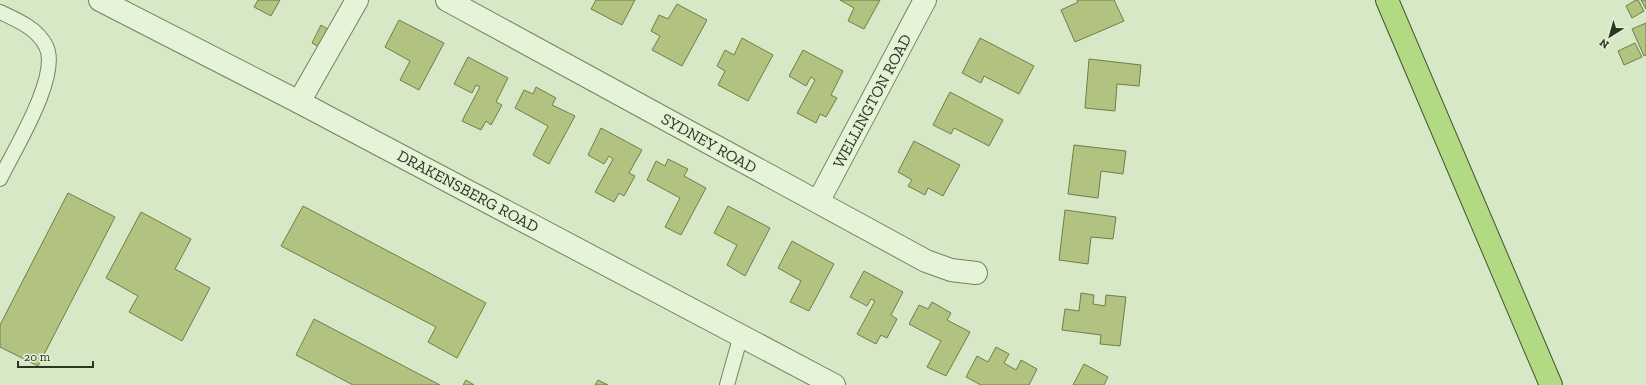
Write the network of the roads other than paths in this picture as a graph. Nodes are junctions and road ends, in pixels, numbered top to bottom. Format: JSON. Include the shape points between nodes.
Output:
{"nodes":[{"id":1,"x":100,"y":0,"type":"edge"},
{"id":2,"x":357,"y":0,"type":"edge"},
{"id":3,"x":447,"y":0,"type":"edge"},
{"id":4,"x":925,"y":0,"type":"edge"},
{"id":5,"x":1387,"y":0,"type":"edge"},
{"id":6,"x":0,"y":12,"type":"edge"},
{"id":7,"x":299,"y":102,"type":"junction"},
{"id":8,"x":0,"y":179,"type":"edge"},
{"id":9,"x":818,"y":202,"type":"junction"},
{"id":10,"x":976,"y":273,"type":"dead end"},
{"id":11,"x":741,"y":335,"type":"junction"},
{"id":12,"x":726,"y":385,"type":"edge"},
{"id":13,"x":834,"y":385,"type":"edge"},
{"id":14,"x":1551,"y":385,"type":"edge"}],
"edges":[{"from":1,"to":7,"type":"street","name":"DRAKENSBERG ROAD"},
{"from":2,"to":7,"type":"street"},
{"from":3,"to":9,"type":"street","name":"SYDNEY ROAD"},
{"from":4,"to":9,"type":"street","name":"WELLINGTON ROAD"},
{"from":5,"to":14,"type":"highway"},
{"from":6,"to":8,"type":"lane","via":[[29,27],[38,36],[46,45],[49,62],[47,80],[38,103]]},
{"from":7,"to":11,"type":"street","name":"DRAKENSBERG ROAD"},
{"from":9,"to":10,"type":"street","name":"SYDNEY ROAD","via":[[926,261],[951,270]]},
{"from":11,"to":12,"type":"lane"},
{"from":11,"to":13,"type":"street","name":"DRAKENSBERG ROAD"}]}
